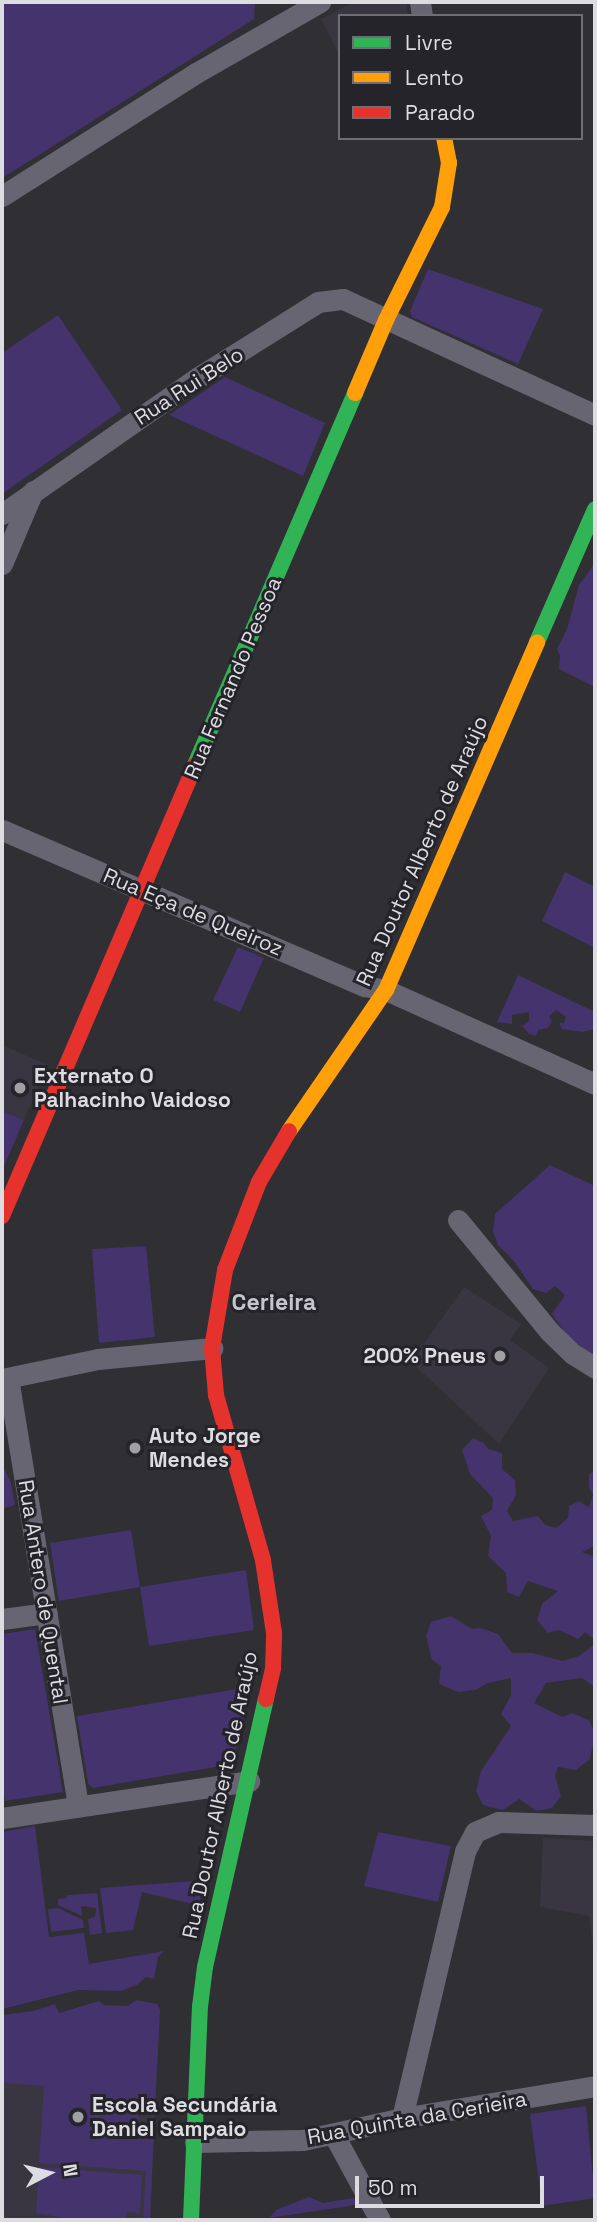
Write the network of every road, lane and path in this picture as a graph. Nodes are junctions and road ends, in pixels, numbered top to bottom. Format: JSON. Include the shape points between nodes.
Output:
{"nodes":[{"id":1,"x":320,"y":2,"type":"edge"},
{"id":2,"x":444,"y":140,"type":"edge"},
{"id":3,"x":2,"y":196,"type":"edge"},
{"id":4,"x":386,"y":320,"type":"junction"},
{"id":5,"x":595,"y":415,"type":"edge"},
{"id":6,"x":34,"y":489,"type":"junction"},
{"id":7,"x":595,"y":509,"type":"edge"},
{"id":8,"x":2,"y":514,"type":"edge"},
{"id":9,"x":2,"y":564,"type":"edge"},
{"id":10,"x":2,"y":830,"type":"edge"},
{"id":11,"x":143,"y":890,"type":"junction"},
{"id":12,"x":386,"y":990,"type":"junction"},
{"id":13,"x":595,"y":1084,"type":"edge"},
{"id":14,"x":2,"y":1216,"type":"edge"},
{"id":15,"x":458,"y":1220,"type":"dead end"},
{"id":16,"x":212,"y":1348,"type":"junction"},
{"id":17,"x":595,"y":1368,"type":"edge"},
{"id":18,"x":5,"y":1378,"type":"edge"},
{"id":19,"x":47,"y":1613,"type":"junction"},
{"id":20,"x":2,"y":1619,"type":"edge"},
{"id":21,"x":249,"y":1781,"type":"junction"},
{"id":22,"x":78,"y":1806,"type":"junction"},
{"id":23,"x":2,"y":1818,"type":"edge"},
{"id":24,"x":595,"y":1825,"type":"edge"},
{"id":25,"x":595,"y":2086,"type":"edge"},
{"id":26,"x":402,"y":2118,"type":"junction"},
{"id":27,"x":334,"y":2135,"type":"junction"},
{"id":28,"x":195,"y":2142,"type":"junction"},
{"id":29,"x":191,"y":2220,"type":"edge"},
{"id":30,"x":380,"y":2220,"type":"edge"}],
"edges":[{"from":1,"to":3,"type":"street","via":[[196,73]]},
{"from":2,"to":4,"type":"main road","name":"Rua Fernando Pessoa","via":[[449,163],[442,207]]},
{"from":4,"to":5,"type":"street","name":"Rua Rui Belo"},
{"from":4,"to":6,"type":"street","name":"Rua Rui Belo","via":[[343,299],[318,302]]},
{"from":4,"to":11,"type":"main road","name":"Rua Fernando Pessoa"},
{"from":6,"to":8,"type":"street","name":"Rua Rui Belo"},
{"from":6,"to":9,"type":"street"},
{"from":7,"to":12,"type":"main road","name":"Rua Doutor Alberto de Araújo"},
{"from":10,"to":11,"type":"street","name":"Rua Eça de Queiroz"},
{"from":11,"to":12,"type":"street","name":"Rua Eça de Queiroz","via":[[365,986]]},
{"from":11,"to":14,"type":"main road","name":"Rua Fernando Pessoa"},
{"from":12,"to":13,"type":"street","name":"Rua Eça de Queiroz"},
{"from":12,"to":16,"type":"main road","name":"Rua Doutor Alberto de Araújo","via":[[259,1182],[225,1270]]},
{"from":15,"to":17,"type":"street","via":[[550,1332]]},
{"from":16,"to":18,"type":"street","via":[[98,1359]]},
{"from":16,"to":21,"type":"main road","name":"Rua Doutor Alberto de Araújo","via":[[216,1395],[263,1560],[274,1633],[272,1668]]},
{"from":18,"to":19,"type":"street","name":"Rua Antero de Quental"},
{"from":19,"to":20,"type":"street"},
{"from":19,"to":22,"type":"street","name":"Rua Antero de Quental"},
{"from":21,"to":22,"type":"street"},
{"from":21,"to":28,"type":"main road","name":"Rua Doutor Alberto de Araújo","via":[[205,1968]]},
{"from":22,"to":23,"type":"street"},
{"from":24,"to":26,"type":"street","via":[[498,1822],[475,1832],[465,1851]]},
{"from":25,"to":26,"type":"street","name":"Rua Quinta da Cerieira"},
{"from":26,"to":27,"type":"street","name":"Rua Quinta da Cerieira"},
{"from":27,"to":28,"type":"street","name":"Rua Quinta da Cerieira"},
{"from":27,"to":30,"type":"street"},
{"from":28,"to":29,"type":"main road","name":"Rua Doutor Alberto de Araújo"}]}
